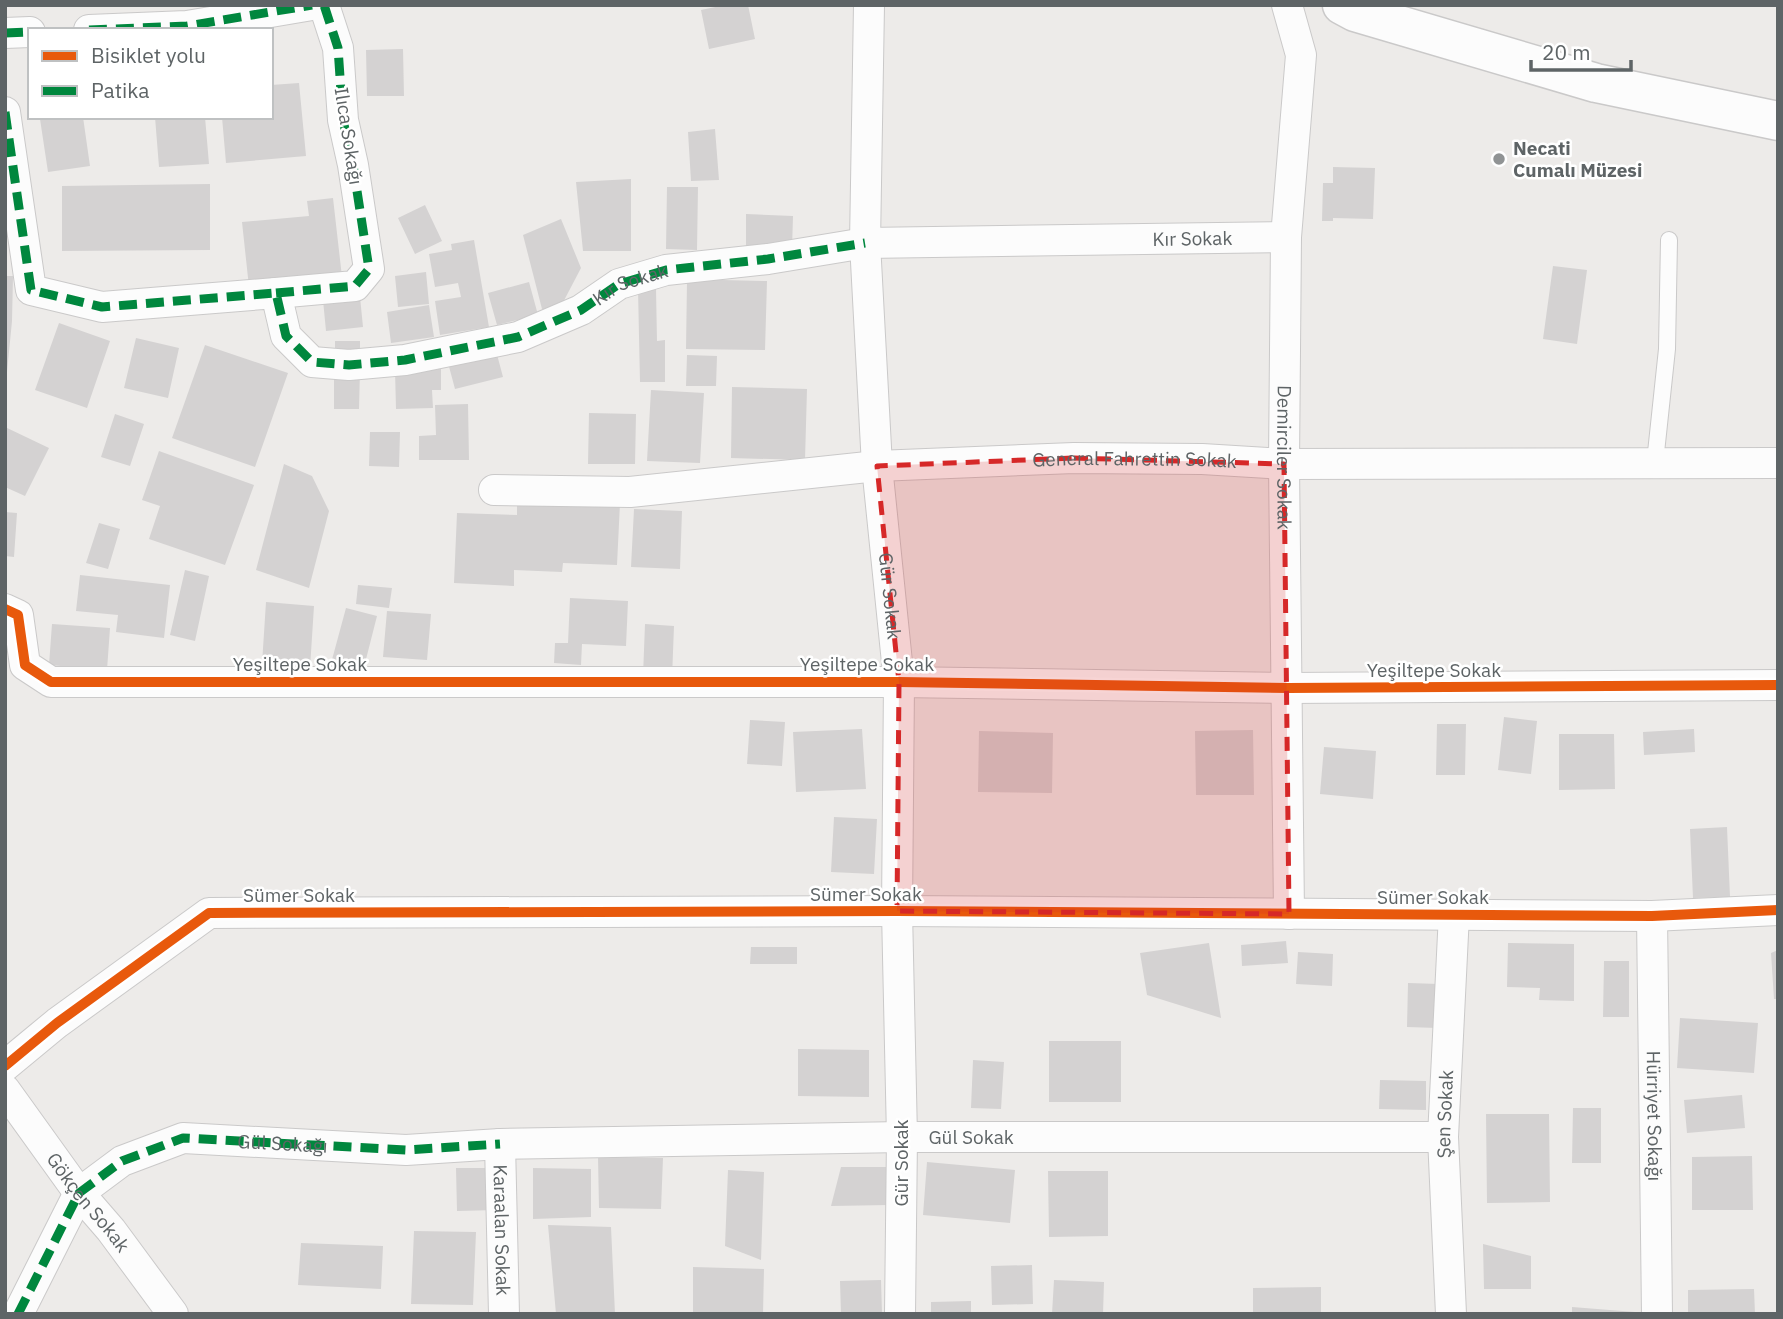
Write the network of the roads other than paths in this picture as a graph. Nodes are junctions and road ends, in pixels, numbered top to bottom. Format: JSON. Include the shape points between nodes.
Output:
{"nodes":[{"id":1,"x":312,"y":5,"type":"edge"},
{"id":2,"x":324,"y":5,"type":"edge"},
{"id":3,"x":869,"y":5,"type":"edge"},
{"id":4,"x":1287,"y":5,"type":"edge"},
{"id":5,"x":1342,"y":5,"type":"edge"},
{"id":6,"x":138,"y":28,"type":"edge"},
{"id":7,"x":28,"y":32,"type":"edge"},
{"id":8,"x":5,"y":33,"type":"edge"},
{"id":9,"x":5,"y":112,"type":"edge"},
{"id":10,"x":1778,"y":121,"type":"edge"},
{"id":11,"x":1286,"y":237,"type":"junction"},
{"id":12,"x":1669,"y":240,"type":"dead end"},
{"id":13,"x":865,"y":243,"type":"junction"},
{"id":14,"x":276,"y":293,"type":"junction"},
{"id":15,"x":1656,"y":462,"type":"junction"},
{"id":16,"x":1778,"y":463,"type":"edge"},
{"id":17,"x":1284,"y":464,"type":"junction"},
{"id":18,"x":877,"y":466,"type":"junction"},
{"id":19,"x":494,"y":490,"type":"dead end"},
{"id":20,"x":5,"y":609,"type":"edge"},
{"id":21,"x":899,"y":682,"type":"junction"},
{"id":22,"x":1778,"y":685,"type":"edge"},
{"id":23,"x":1288,"y":688,"type":"junction"},
{"id":24,"x":1778,"y":910,"type":"edge"},
{"id":25,"x":897,"y":911,"type":"junction"},
{"id":26,"x":1289,"y":914,"type":"junction"},
{"id":27,"x":1454,"y":914,"type":"junction"},
{"id":28,"x":1652,"y":916,"type":"junction"},
{"id":29,"x":5,"y":1066,"type":"edge"},
{"id":30,"x":5,"y":1090,"type":"edge"},
{"id":31,"x":902,"y":1137,"type":"junction"},
{"id":32,"x":1443,"y":1137,"type":"junction"},
{"id":33,"x":500,"y":1144,"type":"junction"},
{"id":34,"x":79,"y":1193,"type":"junction"},
{"id":35,"x":18,"y":1314,"type":"edge"},
{"id":36,"x":173,"y":1314,"type":"edge"},
{"id":37,"x":504,"y":1314,"type":"edge"},
{"id":38,"x":900,"y":1314,"type":"edge"},
{"id":39,"x":1451,"y":1314,"type":"edge"},
{"id":40,"x":1657,"y":1314,"type":"edge"}],
"edges":[{"from":1,"to":6,"type":"street","via":[[187,26]]},
{"from":2,"to":14,"type":"street","name":"Ilıca Sokağı","via":[[338,48],[343,120],[369,269],[355,286]]},
{"from":3,"to":13,"type":"street","name":"Gür Sokak"},
{"from":4,"to":11,"type":"street","name":"Demirciler Sokak","via":[[1301,55]]},
{"from":5,"to":10,"type":"street","via":[[1596,83]]},
{"from":7,"to":8,"type":"street"},
{"from":9,"to":14,"type":"street","via":[[31,290],[102,307]]},
{"from":11,"to":13,"type":"street","name":"Kır Sokak"},
{"from":11,"to":17,"type":"street","name":"Demirciler Sokak"},
{"from":12,"to":15,"type":"lane","via":[[1667,349]]},
{"from":13,"to":14,"type":"street","name":"Kır Sokak","via":[[768,260],[666,270],[619,284],[581,310],[518,337],[405,360],[349,365],[312,362],[286,336]]},
{"from":13,"to":18,"type":"street","name":"Gür Sokak"},
{"from":15,"to":16,"type":"street","name":"General Fahrettin Sokak"},
{"from":15,"to":17,"type":"street","name":"General Fahrettin Sokak"},
{"from":17,"to":18,"type":"street","name":"General Fahrettin Sokak","via":[[1074,458]]},
{"from":17,"to":23,"type":"street","name":"Demirciler Sokak"},
{"from":18,"to":19,"type":"street","name":"General Fahrettin Sokak","via":[[630,492]]},
{"from":18,"to":21,"type":"street","name":"Gür Sokak"},
{"from":20,"to":21,"type":"street","name":"Yeşiltepe Sokak","via":[[18,615],[25,665],[51,682]]},
{"from":21,"to":23,"type":"street","name":"Yeşiltepe Sokak"},
{"from":21,"to":25,"type":"street","name":"Gür Sokak"},
{"from":22,"to":23,"type":"street","name":"Yeşiltepe Sokak"},
{"from":23,"to":26,"type":"street","name":"Demirciler Sokak"},
{"from":24,"to":28,"type":"street","name":"Sümer Sokak"},
{"from":25,"to":26,"type":"street","name":"Sümer Sokak"},
{"from":25,"to":29,"type":"street","name":"Sümer Sokak","via":[[209,913]]},
{"from":25,"to":31,"type":"street","name":"Gür Sokak"},
{"from":26,"to":27,"type":"street","name":"Sümer Sokak"},
{"from":27,"to":28,"type":"street","name":"Sümer Sokak"},
{"from":27,"to":32,"type":"street","name":"Şen Sokak"},
{"from":28,"to":40,"type":"street","name":"Hürriyet Sokağı"},
{"from":30,"to":34,"type":"street","name":"Gökçen Sokak"},
{"from":31,"to":32,"type":"street","name":"Gül Sokak"},
{"from":31,"to":33,"type":"street","name":"Gül Sokak"},
{"from":31,"to":38,"type":"street","name":"Gür Sokak"},
{"from":32,"to":39,"type":"street","name":"Şen Sokak"},
{"from":33,"to":34,"type":"street","name":"Gül Sokağı","via":[[406,1150],[183,1138],[122,1161]]},
{"from":33,"to":37,"type":"street","name":"Karaalan Sokak"},
{"from":34,"to":35,"type":"street"},
{"from":34,"to":36,"type":"street","name":"Gökçen Sokak"}]}
